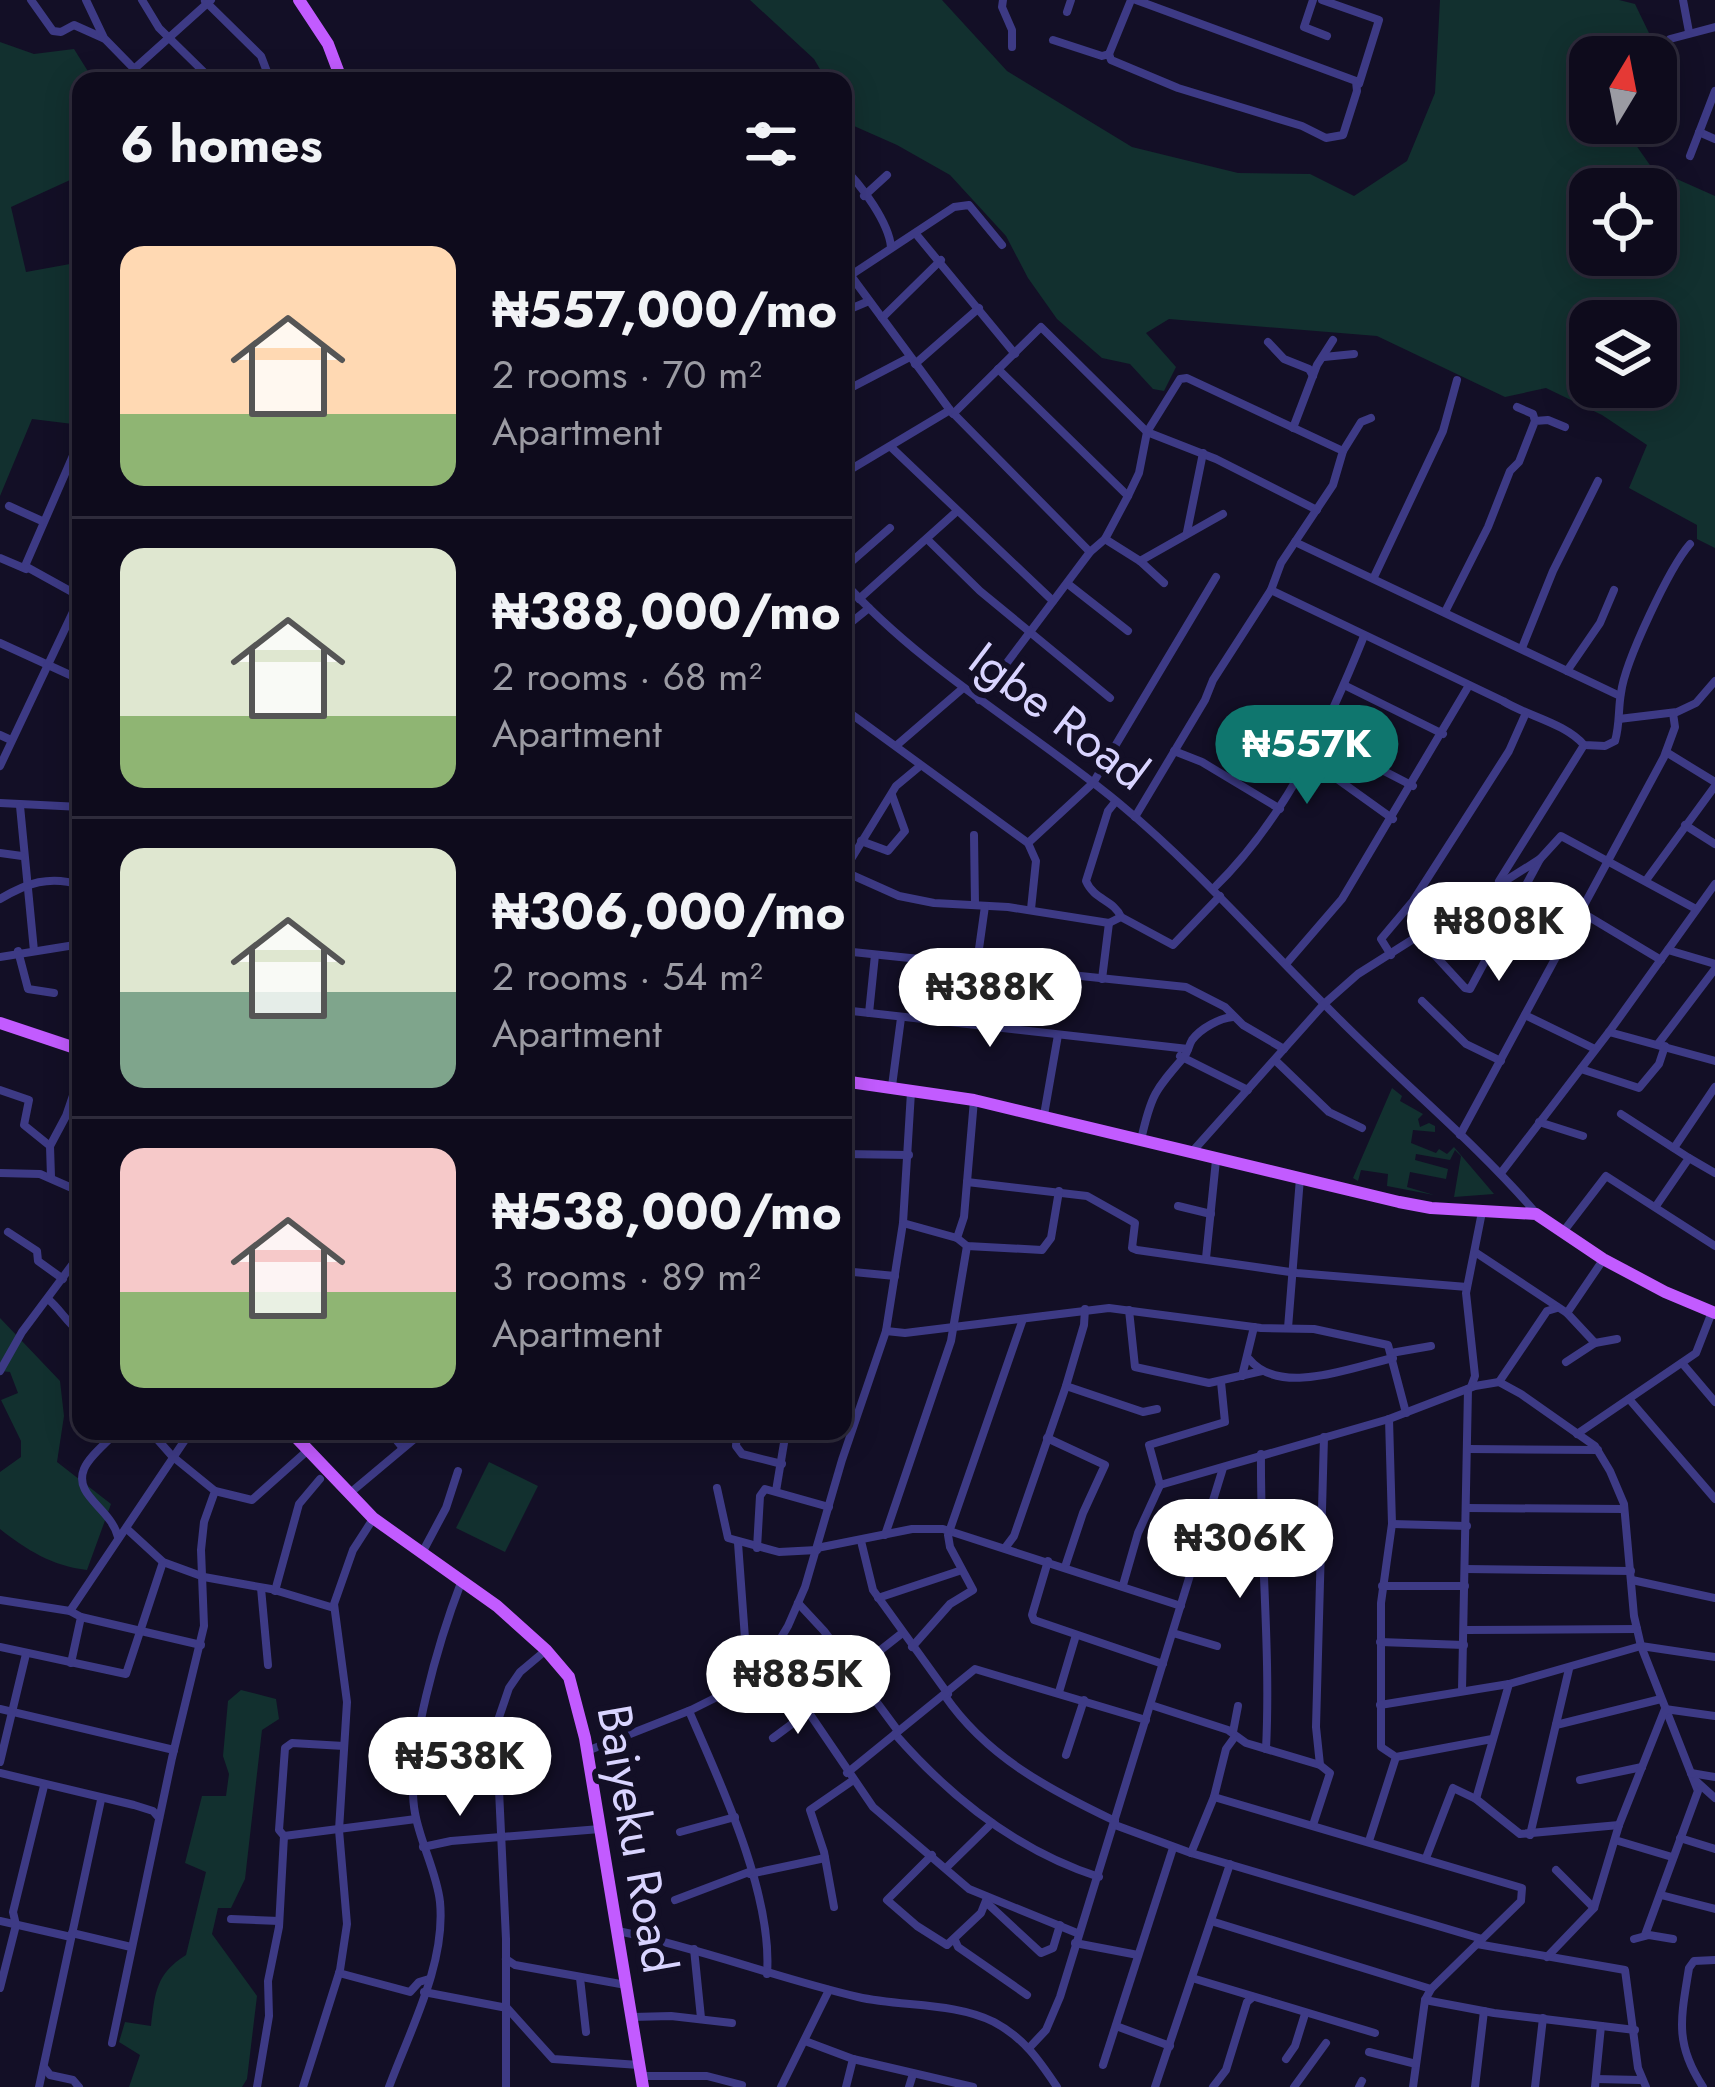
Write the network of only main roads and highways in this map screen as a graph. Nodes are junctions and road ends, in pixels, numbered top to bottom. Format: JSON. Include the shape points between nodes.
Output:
{"nodes":[{"id":1,"x":299,"y":0,"type":"edge"},
{"id":2,"x":338,"y":72,"type":"edge"},
{"id":3,"x":0,"y":1023,"type":"edge"},
{"id":4,"x":72,"y":1047,"type":"edge"},
{"id":5,"x":852,"y":1082,"type":"edge"},
{"id":6,"x":1714,"y":1312,"type":"edge"},
{"id":7,"x":298,"y":1440,"type":"edge"},
{"id":8,"x":642,"y":2076,"type":"edge"}],
"edges":[{"from":1,"to":2,"type":"main road"},
{"from":3,"to":4,"type":"main road"},
{"from":5,"to":6,"type":"main road","via":[[974,1100],[1431,1208],[1537,1214],[1604,1259]]},
{"from":7,"to":8,"type":"main road","name":"Baiyeku Road","via":[[373,1518],[546,1650],[574,1687]]}]}
